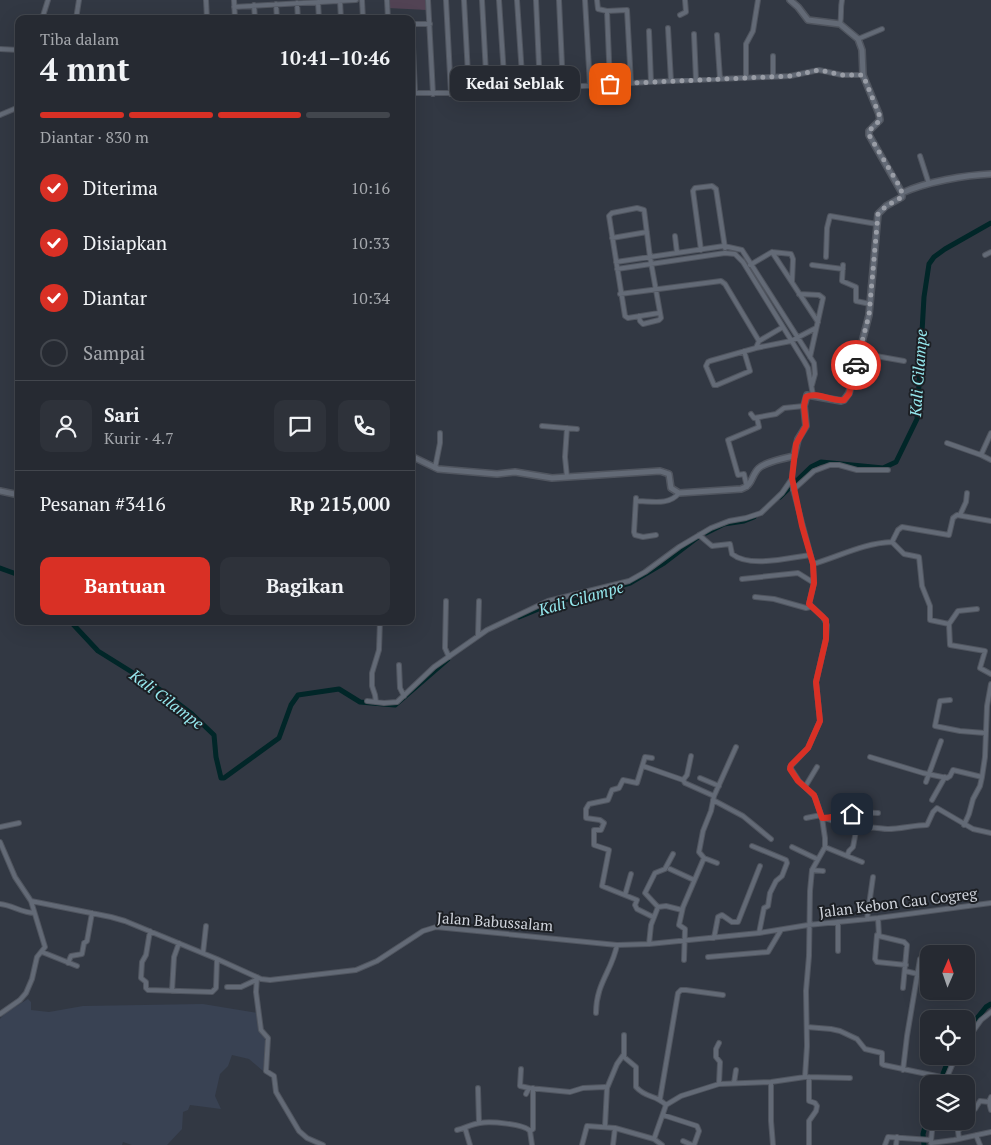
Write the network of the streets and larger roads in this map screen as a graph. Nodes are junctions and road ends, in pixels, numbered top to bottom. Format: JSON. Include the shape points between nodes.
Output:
{"nodes":[{"id":1,"x":48,"y":0,"type":"edge"},
{"id":2,"x":79,"y":0,"type":"edge"},
{"id":3,"x":206,"y":0,"type":"edge"},
{"id":4,"x":234,"y":0,"type":"edge"},
{"id":5,"x":334,"y":0,"type":"edge"},
{"id":6,"x":356,"y":0,"type":"edge"},
{"id":7,"x":362,"y":0,"type":"edge"},
{"id":8,"x":387,"y":0,"type":"edge"},
{"id":9,"x":428,"y":0,"type":"edge"},
{"id":10,"x":446,"y":0,"type":"edge"},
{"id":11,"x":464,"y":0,"type":"edge"},
{"id":12,"x":482,"y":0,"type":"edge"},
{"id":13,"x":499,"y":0,"type":"edge"},
{"id":14,"x":517,"y":0,"type":"edge"},
{"id":15,"x":536,"y":0,"type":"edge"},
{"id":16,"x":559,"y":0,"type":"edge"},
{"id":17,"x":585,"y":0,"type":"edge"},
{"id":18,"x":597,"y":0,"type":"edge"},
{"id":19,"x":685,"y":0,"type":"edge"},
{"id":20,"x":758,"y":0,"type":"edge"},
{"id":21,"x":790,"y":0,"type":"edge"},
{"id":22,"x":842,"y":0,"type":"edge"},
{"id":23,"x":340,"y":1,"type":"edge"},
{"id":24,"x":318,"y":2,"type":"junction"},
{"id":25,"x":297,"y":3,"type":"junction"},
{"id":26,"x":276,"y":4,"type":"junction"},
{"id":27,"x":254,"y":6,"type":"junction"},
{"id":28,"x":234,"y":7,"type":"junction"},
{"id":29,"x":607,"y":11,"type":"junction"},
{"id":30,"x":43,"y":15,"type":"edge"},
{"id":31,"x":77,"y":15,"type":"edge"},
{"id":32,"x":207,"y":15,"type":"edge"},
{"id":33,"x":235,"y":15,"type":"edge"},
{"id":34,"x":255,"y":15,"type":"edge"},
{"id":35,"x":277,"y":15,"type":"edge"},
{"id":36,"x":298,"y":15,"type":"edge"},
{"id":37,"x":319,"y":15,"type":"edge"},
{"id":38,"x":340,"y":15,"type":"edge"},
{"id":39,"x":363,"y":15,"type":"edge"},
{"id":40,"x":388,"y":15,"type":"edge"},
{"id":41,"x":680,"y":15,"type":"dead end"},
{"id":42,"x":415,"y":24,"type":"edge"},
{"id":43,"x":430,"y":24,"type":"junction"},
{"id":44,"x":840,"y":24,"type":"junction"},
{"id":45,"x":668,"y":28,"type":"dead end"},
{"id":46,"x":882,"y":29,"type":"dead end"},
{"id":47,"x":649,"y":30,"type":"dead end"},
{"id":48,"x":694,"y":34,"type":"dead end"},
{"id":49,"x":717,"y":35,"type":"dead end"},
{"id":50,"x":858,"y":39,"type":"junction"},
{"id":51,"x":0,"y":50,"type":"edge"},
{"id":52,"x":15,"y":50,"type":"edge"},
{"id":53,"x":773,"y":56,"type":"dead end"},
{"id":54,"x":863,"y":75,"type":"junction"},
{"id":55,"x":773,"y":76,"type":"junction"},
{"id":56,"x":746,"y":78,"type":"junction"},
{"id":57,"x":696,"y":80,"type":"junction"},
{"id":58,"x":720,"y":80,"type":"junction"},
{"id":59,"x":671,"y":81,"type":"junction"},
{"id":60,"x":651,"y":82,"type":"junction"},
{"id":61,"x":631,"y":83,"type":"junction"},
{"id":62,"x":610,"y":84,"type":"junction"},
{"id":63,"x":590,"y":86,"type":"junction"},
{"id":64,"x":563,"y":87,"type":"junction"},
{"id":65,"x":540,"y":88,"type":"junction"},
{"id":66,"x":523,"y":90,"type":"junction"},
{"id":67,"x":505,"y":91,"type":"junction"},
{"id":68,"x":487,"y":92,"type":"junction"},
{"id":69,"x":415,"y":93,"type":"edge"},
{"id":70,"x":469,"y":93,"type":"junction"},
{"id":71,"x":433,"y":94,"type":"junction"},
{"id":72,"x":451,"y":94,"type":"junction"},
{"id":73,"x":15,"y":108,"type":"edge"},
{"id":74,"x":0,"y":115,"type":"edge"},
{"id":75,"x":920,"y":156,"type":"dead end"},
{"id":76,"x":991,"y":174,"type":"edge"},
{"id":77,"x":929,"y":184,"type":"junction"},
{"id":78,"x":902,"y":193,"type":"junction"},
{"id":79,"x":877,"y":224,"type":"junction"},
{"id":80,"x":647,"y":232,"type":"junction"},
{"id":81,"x":675,"y":236,"type":"dead end"},
{"id":82,"x":612,"y":238,"type":"junction"},
{"id":83,"x":724,"y":246,"type":"junction"},
{"id":84,"x":701,"y":250,"type":"junction"},
{"id":85,"x":725,"y":252,"type":"junction"},
{"id":86,"x":772,"y":252,"type":"junction"},
{"id":87,"x":991,"y":252,"type":"edge"},
{"id":88,"x":677,"y":253,"type":"junction"},
{"id":89,"x":985,"y":255,"type":"dead end"},
{"id":90,"x":650,"y":257,"type":"junction"},
{"id":91,"x":826,"y":257,"type":"dead end"},
{"id":92,"x":616,"y":262,"type":"junction"},
{"id":93,"x":651,"y":264,"type":"junction"},
{"id":94,"x":752,"y":264,"type":"junction"},
{"id":95,"x":812,"y":266,"type":"dead end"},
{"id":96,"x":746,"y":267,"type":"junction"},
{"id":97,"x":617,"y":269,"type":"junction"},
{"id":98,"x":792,"y":282,"type":"junction"},
{"id":99,"x":655,"y":289,"type":"junction"},
{"id":100,"x":620,"y":294,"type":"junction"},
{"id":101,"x":799,"y":294,"type":"junction"},
{"id":102,"x":870,"y":304,"type":"junction"},
{"id":103,"x":660,"y":312,"type":"junction"},
{"id":104,"x":639,"y":316,"type":"junction"},
{"id":105,"x":818,"y":322,"type":"junction"},
{"id":106,"x":783,"y":327,"type":"junction"},
{"id":107,"x":816,"y":328,"type":"junction"},
{"id":108,"x":798,"y":338,"type":"junction"},
{"id":109,"x":759,"y":341,"type":"junction"},
{"id":110,"x":792,"y":341,"type":"junction"},
{"id":111,"x":756,"y":348,"type":"junction"},
{"id":112,"x":744,"y":351,"type":"junction"},
{"id":113,"x":859,"y":353,"type":"junction"},
{"id":114,"x":810,"y":357,"type":"junction"},
{"id":115,"x":904,"y":361,"type":"dead end"},
{"id":116,"x":812,"y":385,"type":"junction"},
{"id":117,"x":813,"y":395,"type":"junction"},
{"id":118,"x":804,"y":406,"type":"junction"},
{"id":119,"x":751,"y":414,"type":"dead end"},
{"id":120,"x":757,"y":418,"type":"junction"},
{"id":121,"x":542,"y":426,"type":"dead end"},
{"id":122,"x":566,"y":428,"type":"junction"},
{"id":123,"x":577,"y":429,"type":"dead end"},
{"id":124,"x":440,"y":433,"type":"dead end"},
{"id":125,"x":991,"y":433,"type":"edge"},
{"id":126,"x":947,"y":443,"type":"dead end"},
{"id":127,"x":980,"y":455,"type":"junction"},
{"id":128,"x":794,"y":456,"type":"junction"},
{"id":129,"x":415,"y":458,"type":"edge"},
{"id":130,"x":991,"y":460,"type":"edge"},
{"id":131,"x":435,"y":468,"type":"junction"},
{"id":132,"x":888,"y":470,"type":"dead end"},
{"id":133,"x":567,"y":477,"type":"junction"},
{"id":134,"x":792,"y":480,"type":"junction"},
{"id":135,"x":747,"y":487,"type":"junction"},
{"id":136,"x":793,"y":490,"type":"junction"},
{"id":137,"x":0,"y":491,"type":"edge"},
{"id":138,"x":679,"y":493,"type":"junction"},
{"id":139,"x":967,"y":493,"type":"dead end"},
{"id":140,"x":15,"y":494,"type":"edge"},
{"id":141,"x":960,"y":515,"type":"junction"},
{"id":142,"x":991,"y":520,"type":"edge"},
{"id":143,"x":656,"y":535,"type":"dead end"},
{"id":144,"x":700,"y":536,"type":"junction"},
{"id":145,"x":892,"y":542,"type":"junction"},
{"id":146,"x":810,"y":555,"type":"junction"},
{"id":147,"x":813,"y":564,"type":"junction"},
{"id":148,"x":742,"y":579,"type":"dead end"},
{"id":149,"x":814,"y":583,"type":"junction"},
{"id":150,"x":755,"y":597,"type":"dead end"},
{"id":151,"x":446,"y":601,"type":"dead end"},
{"id":152,"x":479,"y":601,"type":"dead end"},
{"id":153,"x":809,"y":604,"type":"junction"},
{"id":154,"x":976,"y":609,"type":"dead end"},
{"id":155,"x":950,"y":624,"type":"junction"},
{"id":156,"x":380,"y":625,"type":"edge"},
{"id":157,"x":478,"y":636,"type":"junction"},
{"id":158,"x":449,"y":657,"type":"junction"},
{"id":159,"x":400,"y":665,"type":"dead end"},
{"id":160,"x":991,"y":674,"type":"edge"},
{"id":161,"x":991,"y":684,"type":"edge"},
{"id":162,"x":404,"y":696,"type":"junction"},
{"id":163,"x":950,"y":700,"type":"dead end"},
{"id":164,"x":367,"y":701,"type":"dead end"},
{"id":165,"x":376,"y":702,"type":"junction"},
{"id":166,"x":989,"y":706,"type":"edge"},
{"id":167,"x":985,"y":733,"type":"junction"},
{"id":168,"x":941,"y":741,"type":"dead end"},
{"id":169,"x":736,"y":747,"type":"dead end"},
{"id":170,"x":691,"y":756,"type":"dead end"},
{"id":171,"x":870,"y":757,"type":"dead end"},
{"id":172,"x":652,"y":758,"type":"dead end"},
{"id":173,"x":643,"y":766,"type":"junction"},
{"id":174,"x":817,"y":767,"type":"dead end"},
{"id":175,"x":930,"y":774,"type":"junction"},
{"id":176,"x":945,"y":777,"type":"junction"},
{"id":177,"x":982,"y":777,"type":"junction"},
{"id":178,"x":700,"y":778,"type":"dead end"},
{"id":179,"x":683,"y":780,"type":"junction"},
{"id":180,"x":926,"y":782,"type":"dead end"},
{"id":181,"x":719,"y":786,"type":"junction"},
{"id":182,"x":805,"y":787,"type":"junction"},
{"id":183,"x":714,"y":798,"type":"junction"},
{"id":184,"x":932,"y":800,"type":"dead end"},
{"id":185,"x":878,"y":813,"type":"dead end"},
{"id":186,"x":821,"y":817,"type":"junction"},
{"id":187,"x":806,"y":818,"type":"dead end"},
{"id":188,"x":830,"y":818,"type":"junction"},
{"id":189,"x":19,"y":823,"type":"dead end"},
{"id":190,"x":964,"y":825,"type":"junction"},
{"id":191,"x":0,"y":827,"type":"edge"},
{"id":192,"x":856,"y":831,"type":"junction"},
{"id":193,"x":991,"y":833,"type":"edge"},
{"id":194,"x":770,"y":839,"type":"dead end"},
{"id":195,"x":0,"y":842,"type":"edge"},
{"id":196,"x":752,"y":846,"type":"dead end"},
{"id":197,"x":792,"y":847,"type":"dead end"},
{"id":198,"x":825,"y":847,"type":"junction"},
{"id":199,"x":2,"y":853,"type":"edge"},
{"id":200,"x":673,"y":854,"type":"dead end"},
{"id":201,"x":847,"y":856,"type":"junction"},
{"id":202,"x":704,"y":858,"type":"junction"},
{"id":203,"x":817,"y":860,"type":"junction"},
{"id":204,"x":862,"y":862,"type":"dead end"},
{"id":205,"x":717,"y":863,"type":"dead end"},
{"id":206,"x":760,"y":866,"type":"dead end"},
{"id":207,"x":670,"y":868,"type":"dead end"},
{"id":208,"x":812,"y":870,"type":"junction"},
{"id":209,"x":823,"y":871,"type":"dead end"},
{"id":210,"x":631,"y":874,"type":"dead end"},
{"id":211,"x":872,"y":877,"type":"dead end"},
{"id":212,"x":694,"y":880,"type":"junction"},
{"id":213,"x":625,"y":895,"type":"junction"},
{"id":214,"x":31,"y":901,"type":"junction"},
{"id":215,"x":991,"y":903,"type":"edge"},
{"id":216,"x":0,"y":904,"type":"edge"},
{"id":217,"x":658,"y":907,"type":"junction"},
{"id":218,"x":682,"y":910,"type":"junction"},
{"id":219,"x":34,"y":913,"type":"junction"},
{"id":220,"x":92,"y":913,"type":"junction"},
{"id":221,"x":653,"y":917,"type":"junction"},
{"id":222,"x":878,"y":918,"type":"junction"},
{"id":223,"x":868,"y":919,"type":"junction"},
{"id":224,"x":838,"y":922,"type":"junction"},
{"id":225,"x":808,"y":925,"type":"junction"},
{"id":226,"x":206,"y":926,"type":"dead end"},
{"id":227,"x":781,"y":930,"type":"junction"},
{"id":228,"x":150,"y":931,"type":"junction"},
{"id":229,"x":759,"y":933,"type":"junction"},
{"id":230,"x":878,"y":935,"type":"junction"},
{"id":231,"x":714,"y":938,"type":"junction"},
{"id":232,"x":685,"y":942,"type":"junction"},
{"id":233,"x":179,"y":943,"type":"junction"},
{"id":234,"x":649,"y":944,"type":"junction"},
{"id":235,"x":617,"y":945,"type":"junction"},
{"id":236,"x":838,"y":951,"type":"dead end"},
{"id":237,"x":42,"y":952,"type":"junction"},
{"id":238,"x":203,"y":953,"type":"junction"},
{"id":239,"x":708,"y":957,"type":"dead end"},
{"id":240,"x":217,"y":958,"type":"junction"},
{"id":241,"x":920,"y":959,"type":"dead end"},
{"id":242,"x":684,"y":960,"type":"dead end"},
{"id":243,"x":68,"y":963,"type":"junction"},
{"id":244,"x":906,"y":964,"type":"junction"},
{"id":245,"x":77,"y":966,"type":"dead end"},
{"id":246,"x":905,"y":972,"type":"junction"},
{"id":247,"x":918,"y":974,"type":"junction"},
{"id":248,"x":257,"y":978,"type":"junction"},
{"id":249,"x":227,"y":987,"type":"dead end"},
{"id":250,"x":903,"y":988,"type":"dead end"},
{"id":251,"x":172,"y":991,"type":"junction"},
{"id":252,"x":722,"y":995,"type":"dead end"},
{"id":253,"x":991,"y":1012,"type":"edge"},
{"id":254,"x":596,"y":1013,"type":"dead end"},
{"id":255,"x":0,"y":1014,"type":"edge"},
{"id":256,"x":807,"y":1026,"type":"junction"},
{"id":257,"x":975,"y":1028,"type":"edge"},
{"id":258,"x":624,"y":1035,"type":"dead end"},
{"id":259,"x":719,"y":1043,"type":"dead end"},
{"id":260,"x":624,"y":1054,"type":"junction"},
{"id":261,"x":521,"y":1069,"type":"dead end"},
{"id":262,"x":736,"y":1070,"type":"dead end"},
{"id":263,"x":903,"y":1070,"type":"junction"},
{"id":264,"x":936,"y":1075,"type":"edge"},
{"id":265,"x":807,"y":1077,"type":"junction"},
{"id":266,"x":850,"y":1078,"type":"dead end"},
{"id":267,"x":771,"y":1082,"type":"junction"},
{"id":268,"x":734,"y":1083,"type":"junction"},
{"id":269,"x":719,"y":1084,"type":"junction"},
{"id":270,"x":478,"y":1088,"type":"dead end"},
{"id":271,"x":531,"y":1088,"type":"junction"},
{"id":272,"x":607,"y":1088,"type":"junction"},
{"id":273,"x":526,"y":1094,"type":"dead end"},
{"id":274,"x":991,"y":1097,"type":"edge"},
{"id":275,"x":660,"y":1099,"type":"junction"},
{"id":276,"x":989,"y":1102,"type":"junction"},
{"id":277,"x":666,"y":1105,"type":"junction"},
{"id":278,"x":975,"y":1110,"type":"edge"},
{"id":279,"x":991,"y":1110,"type":"edge"},
{"id":280,"x":663,"y":1115,"type":"junction"},
{"id":281,"x":478,"y":1123,"type":"junction"},
{"id":282,"x":605,"y":1126,"type":"junction"},
{"id":283,"x":465,"y":1128,"type":"junction"},
{"id":284,"x":615,"y":1128,"type":"junction"},
{"id":285,"x":457,"y":1130,"type":"dead end"},
{"id":286,"x":959,"y":1130,"type":"edge"},
{"id":287,"x":530,"y":1131,"type":"junction"},
{"id":288,"x":991,"y":1132,"type":"edge"},
{"id":289,"x":976,"y":1135,"type":"junction"},
{"id":290,"x":897,"y":1137,"type":"junction"},
{"id":291,"x":654,"y":1139,"type":"junction"},
{"id":292,"x":959,"y":1139,"type":"junction"},
{"id":293,"x":683,"y":1141,"type":"dead end"},
{"id":294,"x":930,"y":1142,"type":"edge"},
{"id":295,"x":323,"y":1145,"type":"edge"},
{"id":296,"x":470,"y":1145,"type":"edge"},
{"id":297,"x":532,"y":1145,"type":"edge"},
{"id":298,"x":582,"y":1145,"type":"edge"},
{"id":299,"x":613,"y":1145,"type":"edge"},
{"id":300,"x":662,"y":1145,"type":"edge"},
{"id":301,"x":693,"y":1145,"type":"edge"},
{"id":302,"x":773,"y":1145,"type":"edge"},
{"id":303,"x":809,"y":1145,"type":"edge"},
{"id":304,"x":885,"y":1145,"type":"edge"},
{"id":305,"x":896,"y":1145,"type":"edge"},
{"id":306,"x":980,"y":1145,"type":"edge"}],
"edges":[{"from":1,"to":30,"type":"street"},
{"from":2,"to":31,"type":"street"},
{"from":3,"to":32,"type":"street"},
{"from":4,"to":28,"type":"street"},
{"from":5,"to":23,"type":"street"},
{"from":5,"to":24,"type":"street"},
{"from":6,"to":23,"type":"street"},
{"from":7,"to":39,"type":"street"},
{"from":8,"to":40,"type":"street"},
{"from":9,"to":43,"type":"street"},
{"from":10,"to":72,"type":"street"},
{"from":11,"to":70,"type":"street"},
{"from":12,"to":68,"type":"street"},
{"from":13,"to":67,"type":"street"},
{"from":14,"to":66,"type":"street"},
{"from":15,"to":65,"type":"street"},
{"from":16,"to":64,"type":"street"},
{"from":17,"to":63,"type":"street"},
{"from":18,"to":29,"type":"street","via":[[598,8]]},
{"from":19,"to":41,"type":"street","via":[[686,12]]},
{"from":20,"to":56,"type":"street","via":[[753,31],[746,44]]},
{"from":21,"to":44,"type":"street","via":[[808,20]]},
{"from":22,"to":44,"type":"street"},
{"from":23,"to":38,"type":"street"},
{"from":24,"to":25,"type":"street"},
{"from":24,"to":37,"type":"street"},
{"from":25,"to":26,"type":"street"},
{"from":25,"to":36,"type":"street"},
{"from":26,"to":27,"type":"street"},
{"from":26,"to":35,"type":"street"},
{"from":27,"to":28,"type":"street"},
{"from":27,"to":34,"type":"street"},
{"from":28,"to":33,"type":"street"},
{"from":29,"to":61,"type":"street","via":[[627,10]]},
{"from":29,"to":62,"type":"street"},
{"from":42,"to":43,"type":"street"},
{"from":43,"to":71,"type":"street"},
{"from":44,"to":50,"type":"street"},
{"from":45,"to":59,"type":"street"},
{"from":46,"to":50,"type":"street"},
{"from":47,"to":60,"type":"street"},
{"from":48,"to":57,"type":"street"},
{"from":49,"to":58,"type":"street"},
{"from":50,"to":54,"type":"street"},
{"from":51,"to":52,"type":"street"},
{"from":53,"to":55,"type":"street"},
{"from":54,"to":55,"type":"street","via":[[819,70]]},
{"from":54,"to":78,"type":"street","via":[[880,120],[869,135]]},
{"from":55,"to":56,"type":"street"},
{"from":56,"to":58,"type":"street"},
{"from":57,"to":58,"type":"street"},
{"from":57,"to":59,"type":"street"},
{"from":59,"to":60,"type":"street"},
{"from":60,"to":61,"type":"street"},
{"from":61,"to":62,"type":"street"},
{"from":62,"to":63,"type":"street"},
{"from":63,"to":64,"type":"street"},
{"from":64,"to":65,"type":"street"},
{"from":65,"to":66,"type":"street"},
{"from":66,"to":67,"type":"street"},
{"from":67,"to":68,"type":"street"},
{"from":68,"to":70,"type":"street"},
{"from":69,"to":71,"type":"street"},
{"from":70,"to":72,"type":"street"},
{"from":71,"to":72,"type":"street"},
{"from":73,"to":74,"type":"street"},
{"from":75,"to":77,"type":"street"},
{"from":76,"to":77,"type":"street"},
{"from":77,"to":78,"type":"street"},
{"from":78,"to":79,"type":"street","via":[[902,197],[879,212]]},
{"from":79,"to":91,"type":"street","via":[[830,216]]},
{"from":79,"to":102,"type":"street"},
{"from":80,"to":82,"type":"street"},
{"from":80,"to":82,"type":"street","via":[[642,208],[612,212],[609,216]]},
{"from":80,"to":90,"type":"street"},
{"from":81,"to":88,"type":"street"},
{"from":82,"to":92,"type":"street"},
{"from":83,"to":84,"type":"street"},
{"from":83,"to":84,"type":"street","via":[[715,187],[695,188]]},
{"from":83,"to":85,"type":"street"},
{"from":83,"to":94,"type":"street","via":[[742,250]]},
{"from":84,"to":88,"type":"street"},
{"from":85,"to":93,"type":"street"},
{"from":85,"to":96,"type":"street","via":[[735,254]]},
{"from":86,"to":94,"type":"street"},
{"from":86,"to":98,"type":"street"},
{"from":86,"to":98,"type":"street","via":[[792,255]]},
{"from":87,"to":89,"type":"street"},
{"from":88,"to":90,"type":"street"},
{"from":90,"to":92,"type":"street"},
{"from":90,"to":93,"type":"street"},
{"from":92,"to":97,"type":"street"},
{"from":93,"to":97,"type":"street"},
{"from":93,"to":99,"type":"street"},
{"from":94,"to":96,"type":"street"},
{"from":94,"to":108,"type":"street"},
{"from":95,"to":102,"type":"street","via":[[843,267],[843,282],[856,287],[856,301]]},
{"from":96,"to":106,"type":"street"},
{"from":97,"to":100,"type":"street"},
{"from":98,"to":101,"type":"street"},
{"from":99,"to":100,"type":"street"},
{"from":99,"to":103,"type":"street"},
{"from":99,"to":109,"type":"street","via":[[723,282]]},
{"from":100,"to":104,"type":"street","via":[[625,316]]},
{"from":101,"to":105,"type":"street"},
{"from":101,"to":105,"type":"street","via":[[822,296]]},
{"from":102,"to":113,"type":"street"},
{"from":103,"to":104,"type":"street"},
{"from":103,"to":104,"type":"street","via":[[660,320],[643,324]]},
{"from":105,"to":107,"type":"street"},
{"from":106,"to":109,"type":"street"},
{"from":106,"to":110,"type":"street"},
{"from":107,"to":108,"type":"street"},
{"from":107,"to":114,"type":"street"},
{"from":108,"to":110,"type":"street"},
{"from":108,"to":114,"type":"street"},
{"from":109,"to":111,"type":"street"},
{"from":110,"to":111,"type":"street"},
{"from":110,"to":116,"type":"street","via":[[806,365]]},
{"from":111,"to":112,"type":"street"},
{"from":112,"to":112,"type":"street","via":[[750,371],[714,384],[707,362]]},
{"from":113,"to":115,"type":"street"},
{"from":113,"to":117,"type":"street","via":[[846,399],[841,401]]},
{"from":114,"to":116,"type":"street","via":[[815,367]]},
{"from":116,"to":117,"type":"street"},
{"from":117,"to":118,"type":"street","via":[[806,397]]},
{"from":118,"to":120,"type":"street","via":[[784,408],[776,414]]},
{"from":118,"to":128,"type":"street","via":[[806,426],[798,439]]},
{"from":119,"to":120,"type":"street"},
{"from":120,"to":135,"type":"street","via":[[759,427],[728,440],[738,475],[744,474]]},
{"from":121,"to":122,"type":"street"},
{"from":122,"to":123,"type":"street"},
{"from":122,"to":133,"type":"street"},
{"from":124,"to":131,"type":"street"},
{"from":125,"to":127,"type":"street"},
{"from":126,"to":127,"type":"street"},
{"from":127,"to":130,"type":"street"},
{"from":128,"to":134,"type":"street"},
{"from":128,"to":135,"type":"street","via":[[759,468]]},
{"from":129,"to":131,"type":"street"},
{"from":131,"to":133,"type":"street"},
{"from":132,"to":136,"type":"street","via":[[857,470],[830,465],[814,471]]},
{"from":133,"to":138,"type":"street","via":[[660,470],[668,473],[671,488]]},
{"from":134,"to":136,"type":"street"},
{"from":134,"to":144,"type":"street","via":[[761,513],[723,523]]},
{"from":135,"to":138,"type":"street"},
{"from":136,"to":146,"type":"street"},
{"from":137,"to":140,"type":"street"},
{"from":138,"to":143,"type":"street","via":[[668,502],[636,500],[635,535]]},
{"from":139,"to":141,"type":"street"},
{"from":141,"to":142,"type":"street"},
{"from":141,"to":145,"type":"street","via":[[954,516],[949,535],[902,528]]},
{"from":144,"to":146,"type":"street","via":[[712,546],[730,544],[732,554],[743,559],[774,561]]},
{"from":144,"to":157,"type":"street","via":[[629,581],[548,601]]},
{"from":145,"to":147,"type":"street","via":[[868,545]]},
{"from":145,"to":155,"type":"street","via":[[904,554],[919,557],[931,621]]},
{"from":146,"to":147,"type":"street"},
{"from":147,"to":149,"type":"street"},
{"from":148,"to":149,"type":"street","via":[[798,573]]},
{"from":149,"to":153,"type":"street"},
{"from":150,"to":153,"type":"street","via":[[806,608],[810,607]]},
{"from":151,"to":158,"type":"street","via":[[445,648]]},
{"from":152,"to":157,"type":"street"},
{"from":153,"to":182,"type":"street","via":[[826,620],[827,630],[816,682],[820,721],[808,748],[790,767]]},
{"from":154,"to":155,"type":"street","via":[[958,611]]},
{"from":155,"to":160,"type":"street","via":[[950,645],[985,651],[980,668]]},
{"from":156,"to":165,"type":"street","via":[[379,650],[372,673]]},
{"from":157,"to":158,"type":"street"},
{"from":158,"to":162,"type":"street"},
{"from":159,"to":162,"type":"street","via":[[400,688]]},
{"from":161,"to":166,"type":"street"},
{"from":162,"to":165,"type":"street","via":[[394,702]]},
{"from":163,"to":167,"type":"street","via":[[940,701],[936,726]]},
{"from":164,"to":165,"type":"street"},
{"from":166,"to":167,"type":"street"},
{"from":167,"to":177,"type":"street"},
{"from":168,"to":175,"type":"street"},
{"from":169,"to":181,"type":"street"},
{"from":170,"to":179,"type":"street"},
{"from":171,"to":175,"type":"street"},
{"from":172,"to":173,"type":"street","via":[[646,757]]},
{"from":173,"to":179,"type":"street"},
{"from":173,"to":213,"type":"street","via":[[637,783],[623,780],[619,788],[612,789],[608,800],[590,803],[586,809],[586,818],[604,823],[601,830],[593,832],[594,845],[609,852],[602,886]]},
{"from":174,"to":182,"type":"street"},
{"from":175,"to":176,"type":"street"},
{"from":175,"to":180,"type":"street"},
{"from":176,"to":177,"type":"street","via":[[950,776],[953,770]]},
{"from":176,"to":184,"type":"street"},
{"from":177,"to":190,"type":"street"},
{"from":178,"to":181,"type":"street"},
{"from":179,"to":183,"type":"street"},
{"from":181,"to":183,"type":"street"},
{"from":182,"to":186,"type":"street","via":[[815,797]]},
{"from":183,"to":194,"type":"street","via":[[743,816]]},
{"from":183,"to":202,"type":"street","via":[[699,852]]},
{"from":185,"to":188,"type":"street","via":[[863,812]]},
{"from":186,"to":187,"type":"street"},
{"from":186,"to":188,"type":"street"},
{"from":186,"to":198,"type":"street"},
{"from":188,"to":192,"type":"street"},
{"from":189,"to":191,"type":"street"},
{"from":190,"to":192,"type":"street","via":[[937,808],[926,825]]},
{"from":190,"to":193,"type":"street"},
{"from":192,"to":201,"type":"street","via":[[853,847]]},
{"from":195,"to":199,"type":"street"},
{"from":196,"to":229,"type":"street","via":[[787,863],[770,893],[768,906],[764,908]]},
{"from":197,"to":203,"type":"street"},
{"from":198,"to":201,"type":"street"},
{"from":198,"to":203,"type":"street"},
{"from":199,"to":214,"type":"street"},
{"from":200,"to":217,"type":"street","via":[[666,869],[655,874],[645,893]]},
{"from":201,"to":204,"type":"street"},
{"from":202,"to":205,"type":"street"},
{"from":202,"to":212,"type":"street"},
{"from":203,"to":208,"type":"street"},
{"from":206,"to":231,"type":"street","via":[[738,922],[718,916]]},
{"from":207,"to":212,"type":"street"},
{"from":208,"to":209,"type":"street"},
{"from":208,"to":225,"type":"street"},
{"from":210,"to":213,"type":"street"},
{"from":211,"to":223,"type":"street"},
{"from":212,"to":218,"type":"street"},
{"from":213,"to":221,"type":"street","via":[[636,900],[637,909]]},
{"from":214,"to":219,"type":"street"},
{"from":214,"to":220,"type":"street","name":"Jalan Babussalam"},
{"from":215,"to":222,"type":"street","name":"Jalan Kebon Cau Cogreg"},
{"from":216,"to":219,"type":"street"},
{"from":217,"to":218,"type":"street"},
{"from":217,"to":221,"type":"street"},
{"from":218,"to":232,"type":"street","via":[[679,925],[685,929]]},
{"from":219,"to":237,"type":"street","via":[[46,944]]},
{"from":220,"to":228,"type":"street","name":"Jalan Babussalam"},
{"from":220,"to":243,"type":"street","via":[[82,954],[71,956]]},
{"from":221,"to":234,"type":"street"},
{"from":222,"to":223,"type":"street","name":"Jalan Kebon Cau Cogreg"},
{"from":222,"to":230,"type":"street"},
{"from":223,"to":224,"type":"street","name":"Jalan Kebon Cau Cogreg"},
{"from":224,"to":225,"type":"street","name":"Jalan Kebon Cau Cogreg"},
{"from":224,"to":236,"type":"street"},
{"from":225,"to":227,"type":"street","name":"Jalan Babussalam"},
{"from":225,"to":256,"type":"street"},
{"from":226,"to":238,"type":"street"},
{"from":227,"to":229,"type":"street","name":"Jalan Babussalam"},
{"from":227,"to":239,"type":"street","via":[[768,952]]},
{"from":228,"to":233,"type":"street","name":"Jalan Babussalam"},
{"from":228,"to":251,"type":"street","via":[[141,978],[147,989]]},
{"from":229,"to":231,"type":"street","name":"Jalan Babussalam"},
{"from":230,"to":244,"type":"street","via":[[906,943]]},
{"from":230,"to":244,"type":"street","via":[[876,962]]},
{"from":231,"to":232,"type":"street","name":"Jalan Babussalam"},
{"from":232,"to":234,"type":"street","name":"Jalan Babussalam"},
{"from":232,"to":242,"type":"street"},
{"from":233,"to":238,"type":"street","name":"Jalan Babussalam"},
{"from":233,"to":251,"type":"street","via":[[173,960]]},
{"from":234,"to":235,"type":"street","name":"Jalan Babussalam"},
{"from":235,"to":248,"type":"street","name":"Jalan Babussalam","via":[[436,927],[423,931],[356,970],[270,980]]},
{"from":235,"to":254,"type":"street","via":[[598,995]]},
{"from":237,"to":243,"type":"street"},
{"from":237,"to":255,"type":"street","via":[[26,993]]},
{"from":238,"to":240,"type":"street","name":"Jalan Babussalam"},
{"from":240,"to":248,"type":"street","name":"Jalan Babussalam"},
{"from":240,"to":251,"type":"street","via":[[214,991]]},
{"from":241,"to":247,"type":"street"},
{"from":243,"to":245,"type":"street"},
{"from":244,"to":246,"type":"street"},
{"from":246,"to":247,"type":"street"},
{"from":246,"to":250,"type":"street"},
{"from":247,"to":263,"type":"street"},
{"from":248,"to":249,"type":"street","via":[[241,987]]},
{"from":248,"to":295,"type":"street","via":[[262,1030],[268,1038],[266,1071],[274,1076],[276,1092],[299,1131]]},
{"from":252,"to":275,"type":"street","via":[[686,990],[678,993]]},
{"from":253,"to":257,"type":"street"},
{"from":256,"to":263,"type":"street","via":[[831,1029],[857,1039],[865,1048],[882,1053],[882,1064]]},
{"from":256,"to":265,"type":"street"},
{"from":258,"to":260,"type":"street"},
{"from":259,"to":269,"type":"street","via":[[716,1057],[720,1062]]},
{"from":260,"to":272,"type":"street"},
{"from":260,"to":275,"type":"street","via":[[636,1067],[636,1087],[642,1094]]},
{"from":261,"to":271,"type":"street","via":[[520,1086]]},
{"from":262,"to":268,"type":"street"},
{"from":263,"to":264,"type":"street"},
{"from":265,"to":266,"type":"street"},
{"from":265,"to":267,"type":"street"},
{"from":265,"to":303,"type":"street","via":[[809,1101],[817,1106],[809,1121]]},
{"from":267,"to":268,"type":"street"},
{"from":267,"to":302,"type":"street"},
{"from":268,"to":269,"type":"street"},
{"from":269,"to":277,"type":"street"},
{"from":270,"to":281,"type":"street"},
{"from":271,"to":272,"type":"street","via":[[564,1092],[588,1087]]},
{"from":271,"to":273,"type":"street"},
{"from":271,"to":287,"type":"street","via":[[533,1128]]},
{"from":272,"to":282,"type":"street"},
{"from":274,"to":276,"type":"street"},
{"from":275,"to":277,"type":"street"},
{"from":276,"to":278,"type":"street","via":[[981,1101]]},
{"from":276,"to":279,"type":"street"},
{"from":277,"to":280,"type":"street"},
{"from":280,"to":291,"type":"street"},
{"from":280,"to":301,"type":"street","via":[[697,1126],[699,1131]]},
{"from":281,"to":283,"type":"street"},
{"from":281,"to":287,"type":"street","via":[[500,1123],[525,1127]]},
{"from":282,"to":284,"type":"street"},
{"from":282,"to":298,"type":"street","via":[[588,1126]]},
{"from":283,"to":285,"type":"street"},
{"from":283,"to":296,"type":"street"},
{"from":284,"to":291,"type":"street"},
{"from":284,"to":299,"type":"street"},
{"from":286,"to":292,"type":"street"},
{"from":287,"to":297,"type":"street"},
{"from":288,"to":289,"type":"street"},
{"from":289,"to":292,"type":"street"},
{"from":289,"to":306,"type":"street"},
{"from":290,"to":294,"type":"street"},
{"from":290,"to":304,"type":"street","via":[[888,1137]]},
{"from":290,"to":305,"type":"street"},
{"from":291,"to":300,"type":"street"},
{"from":292,"to":294,"type":"street"},
{"from":293,"to":301,"type":"street"}]}
